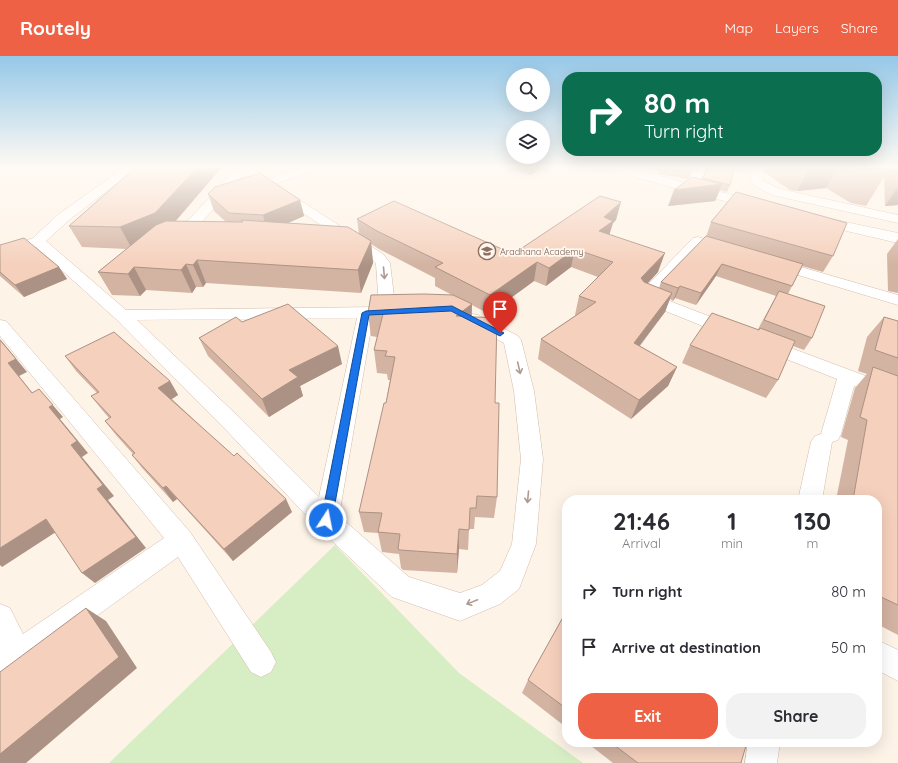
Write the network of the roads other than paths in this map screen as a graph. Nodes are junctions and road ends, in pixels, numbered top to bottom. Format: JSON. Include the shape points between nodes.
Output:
{"nodes":[{"id":1,"x":87,"y":200,"type":"edge"},
{"id":2,"x":214,"y":200,"type":"edge"},
{"id":3,"x":292,"y":200,"type":"edge"},
{"id":4,"x":726,"y":200,"type":"edge"},
{"id":5,"x":812,"y":200,"type":"edge"},
{"id":6,"x":770,"y":211,"type":"edge"},
{"id":7,"x":898,"y":219,"type":"edge"},
{"id":8,"x":185,"y":232,"type":"junction"},
{"id":9,"x":201,"y":233,"type":"edge"},
{"id":10,"x":898,"y":238,"type":"edge"},
{"id":11,"x":38,"y":241,"type":"junction"},
{"id":12,"x":164,"y":241,"type":"edge"},
{"id":13,"x":332,"y":242,"type":"edge"},
{"id":14,"x":356,"y":243,"type":"junction"},
{"id":15,"x":898,"y":248,"type":"edge"},
{"id":16,"x":0,"y":255,"type":"edge"},
{"id":17,"x":898,"y":300,"type":"edge"},
{"id":18,"x":416,"y":310,"type":"edge"},
{"id":19,"x":387,"y":311,"type":"junction"},
{"id":20,"x":459,"y":312,"type":"edge"},
{"id":21,"x":366,"y":313,"type":"junction"},
{"id":22,"x":122,"y":316,"type":"junction"},
{"id":23,"x":0,"y":325,"type":"edge"},
{"id":24,"x":847,"y":376,"type":"junction"},
{"id":25,"x":898,"y":396,"type":"edge"},
{"id":26,"x":811,"y":495,"type":"edge"},
{"id":27,"x":326,"y":520,"type":"junction"},
{"id":28,"x":181,"y":540,"type":"junction"},
{"id":29,"x":0,"y":618,"type":"edge"},
{"id":30,"x":882,"y":657,"type":"edge"},
{"id":31,"x":9,"y":661,"type":"edge"},
{"id":32,"x":261,"y":662,"type":"dead end"},
{"id":33,"x":898,"y":666,"type":"edge"},
{"id":34,"x":763,"y":747,"type":"edge"},
{"id":35,"x":761,"y":763,"type":"edge"}],
"edges":[{"from":1,"to":11,"type":"street"},
{"from":2,"to":8,"type":"street"},
{"from":3,"to":14,"type":"street"},
{"from":4,"to":6,"type":"street"},
{"from":5,"to":7,"type":"street"},
{"from":8,"to":9,"type":"street"},
{"from":8,"to":12,"type":"street"},
{"from":10,"to":15,"type":"street","via":[[802,220]]},
{"from":11,"to":16,"type":"street"},
{"from":11,"to":22,"type":"street","via":[[102,287]]},
{"from":13,"to":14,"type":"street"},
{"from":14,"to":19,"type":"street","one_way":true,"via":[[383,263]]},
{"from":17,"to":24,"type":"street","via":[[698,241],[644,297]]},
{"from":18,"to":19,"type":"street"},
{"from":19,"to":21,"type":"street"},
{"from":20,"to":27,"type":"street","one_way":true,"via":[[512,340],[524,391],[532,459],[524,544],[510,580],[491,594],[460,607],[453,605],[401,588]]},
{"from":21,"to":22,"type":"street"},
{"from":21,"to":27,"type":"street"},
{"from":22,"to":27,"type":"street","via":[[235,426]]},
{"from":23,"to":28,"type":"street"},
{"from":24,"to":25,"type":"street"},
{"from":24,"to":26,"type":"street"},
{"from":28,"to":31,"type":"street"},
{"from":28,"to":32,"type":"street"},
{"from":29,"to":31,"type":"street"},
{"from":30,"to":33,"type":"street"},
{"from":34,"to":35,"type":"street"}]}
